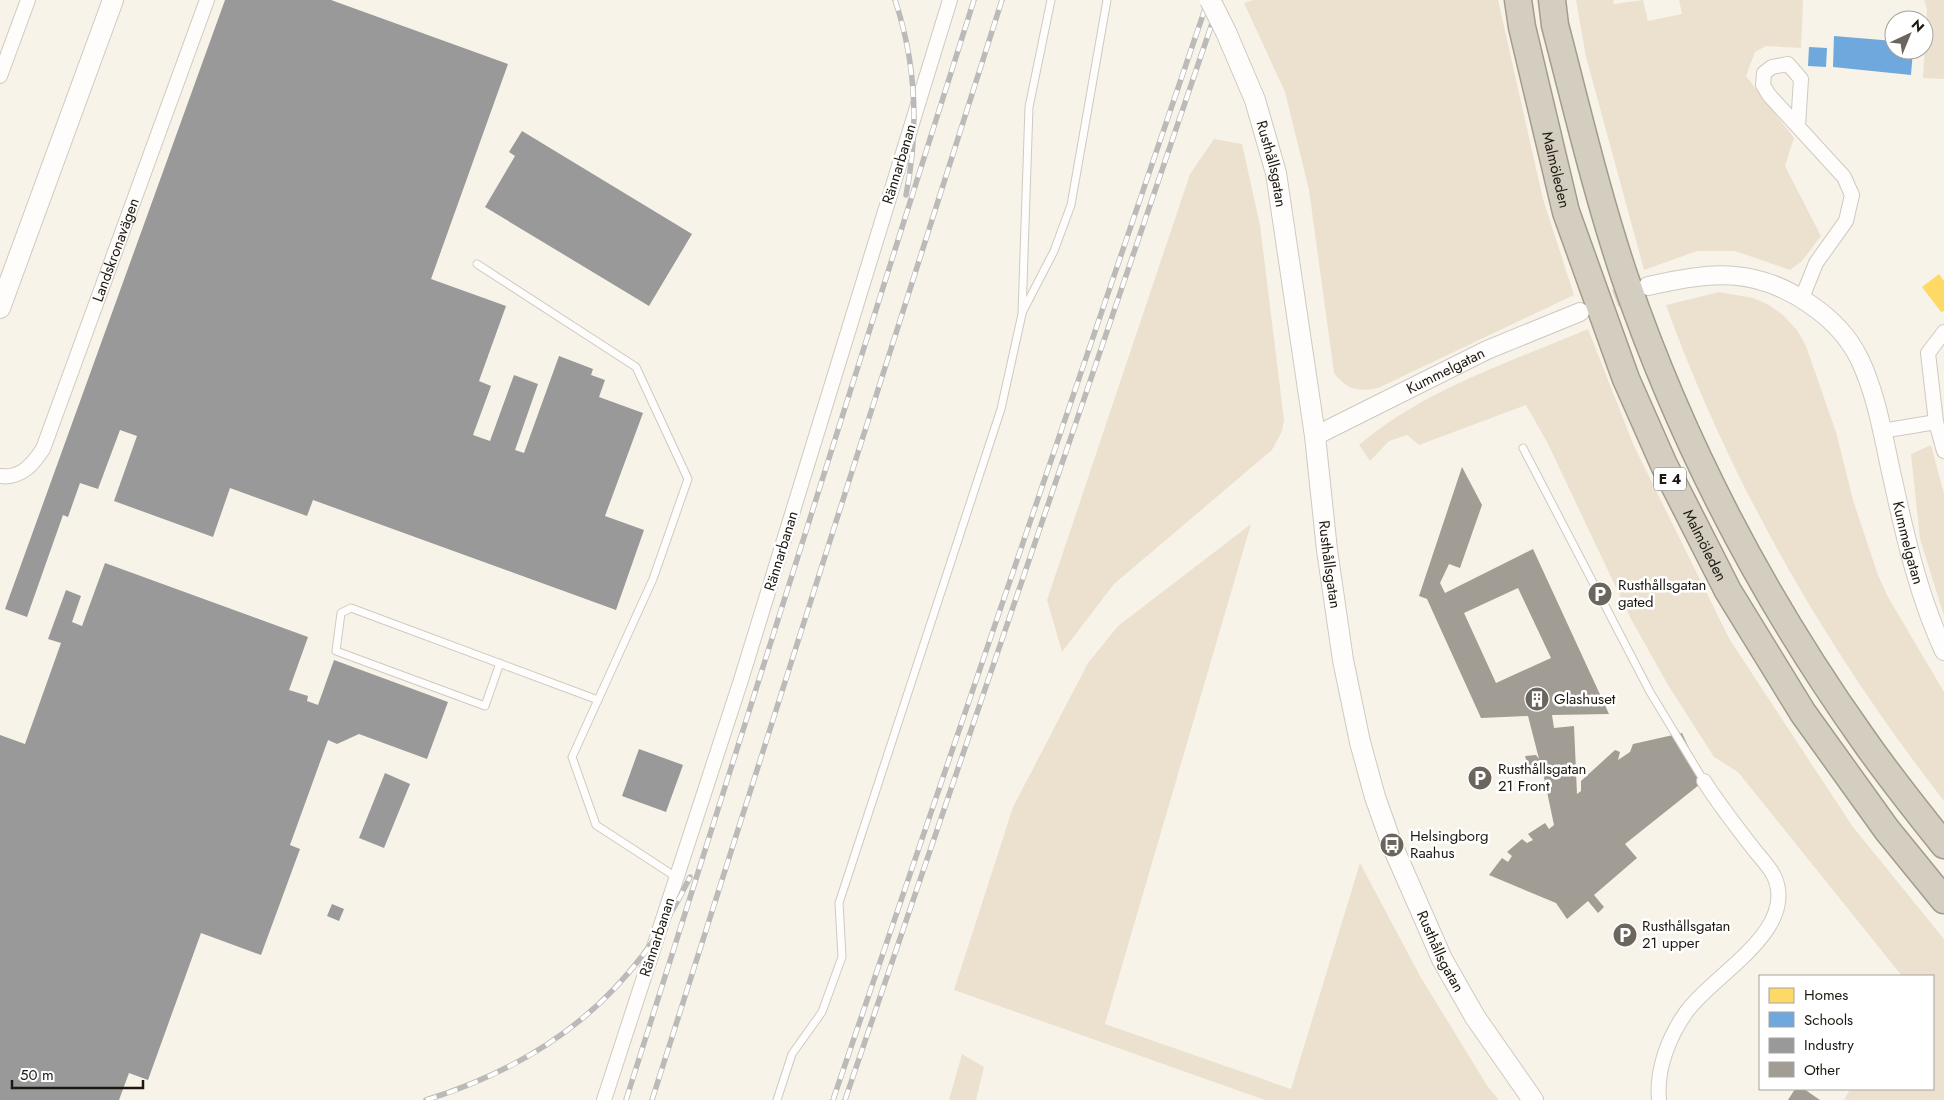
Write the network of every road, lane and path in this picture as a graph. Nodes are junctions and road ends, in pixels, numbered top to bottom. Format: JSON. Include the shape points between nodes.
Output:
{"nodes":[{"id":1,"x":28,"y":0,"type":"edge"},
{"id":2,"x":113,"y":0,"type":"edge"},
{"id":3,"x":207,"y":0,"type":"edge"},
{"id":4,"x":950,"y":0,"type":"edge"},
{"id":5,"x":1050,"y":0,"type":"edge"},
{"id":6,"x":1107,"y":0,"type":"edge"},
{"id":7,"x":1210,"y":0,"type":"edge"},
{"id":8,"x":1518,"y":0,"type":"edge"},
{"id":9,"x":1552,"y":0,"type":"edge"},
{"id":10,"x":0,"y":76,"type":"edge"},
{"id":11,"x":1798,"y":126,"type":"dead end"},
{"id":12,"x":477,"y":264,"type":"dead end"},
{"id":13,"x":1648,"y":286,"type":"tunnel mouth"},
{"id":14,"x":1802,"y":298,"type":"junction"},
{"id":15,"x":0,"y":308,"type":"edge"},
{"id":16,"x":1580,"y":312,"type":"tunnel mouth"},
{"id":17,"x":1022,"y":314,"type":"junction"},
{"id":18,"x":1944,"y":332,"type":"edge"},
{"id":19,"x":1936,"y":422,"type":"junction"},
{"id":20,"x":1882,"y":432,"type":"junction"},
{"id":21,"x":1315,"y":436,"type":"junction"},
{"id":22,"x":1524,"y":448,"type":"dead end"},
{"id":23,"x":1944,"y":451,"type":"edge"},
{"id":24,"x":0,"y":476,"type":"edge"},
{"id":25,"x":1944,"y":652,"type":"edge"},
{"id":26,"x":500,"y":663,"type":"junction"},
{"id":27,"x":598,"y":700,"type":"junction"},
{"id":28,"x":1704,"y":781,"type":"joint"},
{"id":29,"x":1944,"y":845,"type":"edge"},
{"id":30,"x":676,"y":877,"type":"junction"},
{"id":31,"x":1944,"y":900,"type":"edge"},
{"id":32,"x":604,"y":1100,"type":"edge"},
{"id":33,"x":777,"y":1100,"type":"edge"},
{"id":34,"x":1533,"y":1100,"type":"edge"},
{"id":35,"x":1658,"y":1100,"type":"edge"}],
"edges":[{"from":1,"to":10,"type":"street"},
{"from":2,"to":15,"type":"main road"},
{"from":3,"to":24,"type":"street","name":"Landskronavägen","via":[[43,449],[28,469],[15,475]]},
{"from":4,"to":30,"type":"street","name":"Rännarbanan","via":[[744,671]]},
{"from":5,"to":17,"type":"lane","via":[[1029,107]]},
{"from":6,"to":17,"type":"lane","via":[[1071,205],[1054,251]]},
{"from":7,"to":21,"type":"main road","name":"Rusthållsgatan","bridge":true,"via":[[1255,100],[1276,173]]},
{"from":8,"to":31,"type":"highway","name":"Malmöleden","number":"E 4","via":[[1566,212],[1626,379],[1664,465],[1728,591],[1803,713],[1886,830]]},
{"from":9,"to":29,"type":"highway","number":"E 4","via":[[1555,25],[1625,278],[1700,460],[1762,580],[1799,640],[1862,738]]},
{"from":11,"to":14,"type":"street","via":[[1844,177],[1852,195],[1846,220],[1816,264]]},
{"from":12,"to":27,"type":"lane","via":[[636,367],[688,479],[653,579]]},
{"from":13,"to":14,"type":"street","name":"Kummelgatan","via":[[1686,278],[1731,276],[1771,283]]},
{"from":14,"to":20,"type":"street","name":"Kummelgatan","via":[[1835,325],[1858,356]]},
{"from":16,"to":21,"type":"street","name":"Kummelgatan","via":[[1487,350]]},
{"from":17,"to":33,"type":"lane","via":[[1001,409],[839,903],[842,957],[822,1012],[792,1054]]},
{"from":18,"to":19,"type":"street","via":[[1928,353]]},
{"from":19,"to":20,"type":"street"},
{"from":19,"to":23,"type":"street"},
{"from":20,"to":25,"type":"street","name":"Kummelgatan","via":[[1906,540]]},
{"from":21,"to":34,"type":"main road","name":"Rusthållsgatan","via":[[1343,660],[1375,797],[1392,845],[1442,958],[1475,1017]]},
{"from":22,"to":28,"type":"lane","via":[[1650,692]]},
{"from":26,"to":26,"type":"lane","via":[[485,706],[336,651],[341,613],[351,608]]},
{"from":26,"to":27,"type":"lane"},
{"from":27,"to":30,"type":"lane","via":[[572,758],[596,826]]},
{"from":28,"to":35,"type":"street","via":[[1774,876],[1779,897],[1778,911],[1761,938],[1698,998],[1678,1024],[1658,1075]]},
{"from":30,"to":32,"type":"street","name":"Rännarbanan"}]}
